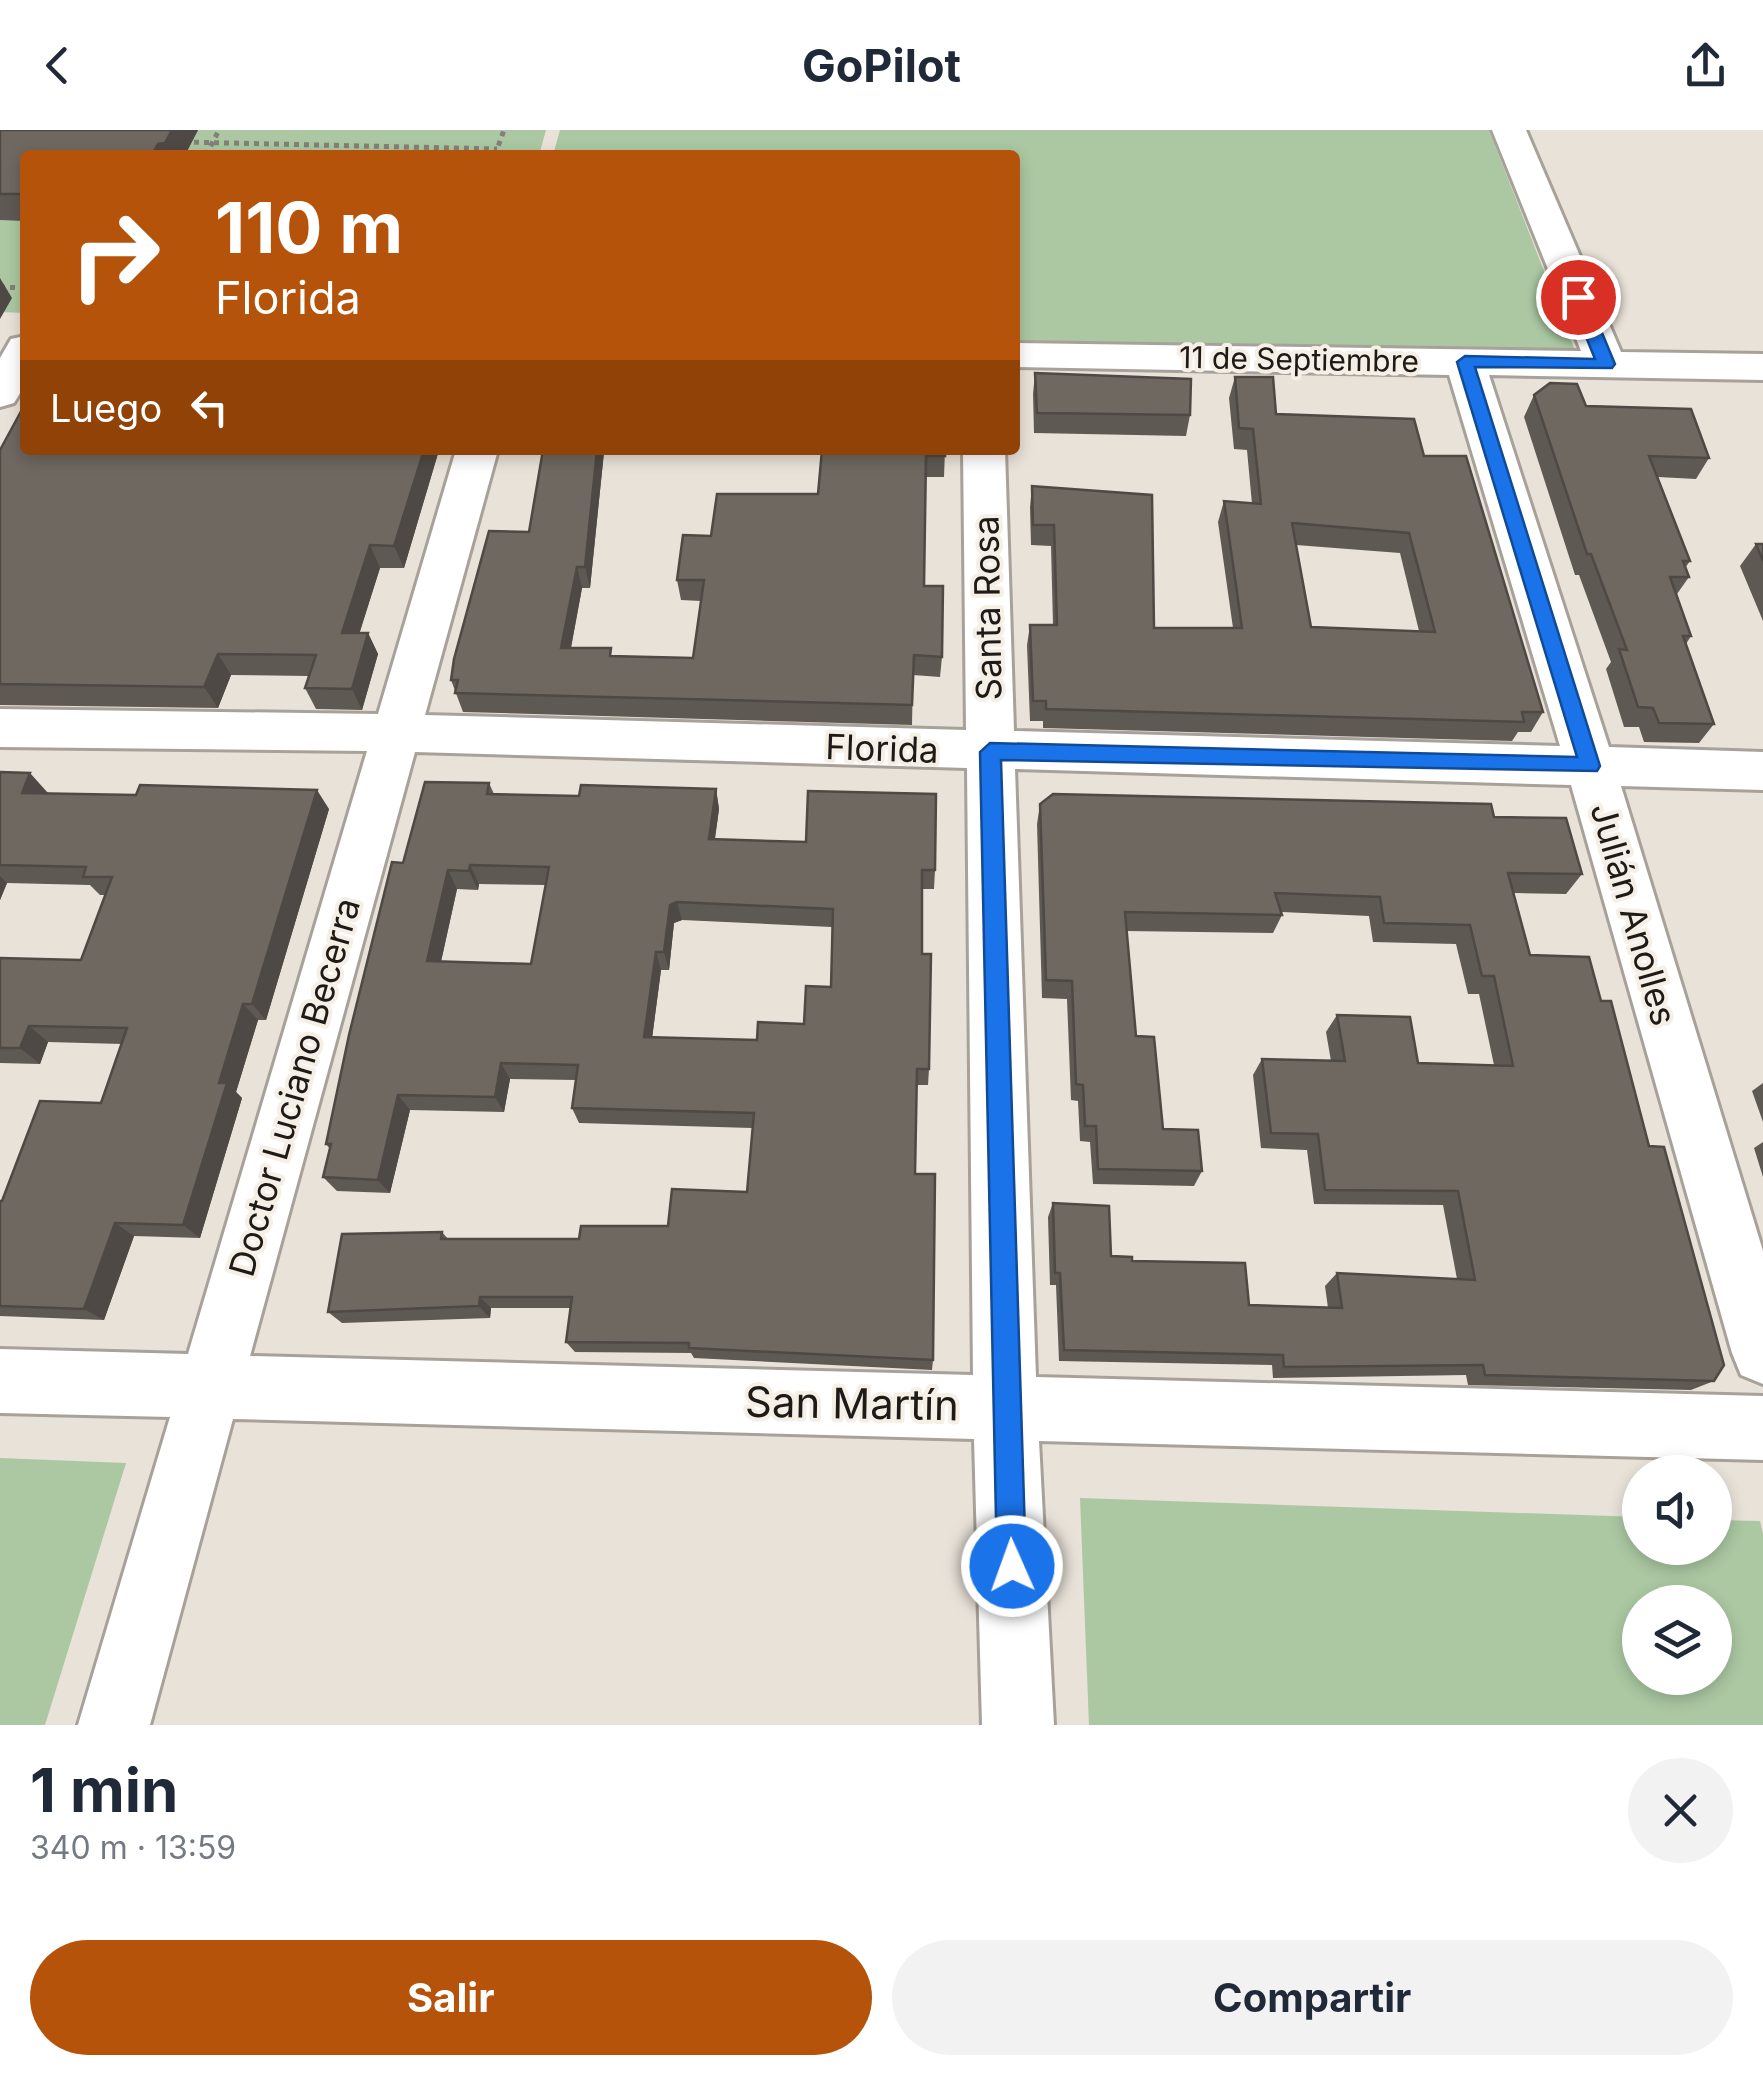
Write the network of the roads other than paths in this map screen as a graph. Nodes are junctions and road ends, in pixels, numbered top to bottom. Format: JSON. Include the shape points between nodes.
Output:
{"nodes":[{"id":1,"x":1509,"y":130,"type":"edge"},
{"id":2,"x":1020,"y":355,"type":"edge"},
{"id":3,"x":20,"y":357,"type":"edge"},
{"id":4,"x":1465,"y":362,"type":"junction"},
{"id":5,"x":1606,"y":364,"type":"junction"},
{"id":6,"x":1763,"y":367,"type":"edge"},
{"id":7,"x":0,"y":394,"type":"edge"},
{"id":8,"x":476,"y":455,"type":"edge"},
{"id":9,"x":984,"y":455,"type":"edge"},
{"id":10,"x":0,"y":728,"type":"edge"},
{"id":11,"x":395,"y":733,"type":"junction"},
{"id":12,"x":990,"y":752,"type":"junction"},
{"id":13,"x":1590,"y":766,"type":"junction"},
{"id":14,"x":1763,"y":771,"type":"edge"},
{"id":15,"x":1763,"y":1353,"type":"edge"},
{"id":16,"x":0,"y":1381,"type":"edge"},
{"id":17,"x":207,"y":1388,"type":"junction"},
{"id":18,"x":1005,"y":1406,"type":"junction"},
{"id":19,"x":1763,"y":1428,"type":"edge"},
{"id":20,"x":114,"y":1725,"type":"edge"},
{"id":21,"x":1018,"y":1725,"type":"edge"}],
"edges":[{"from":1,"to":5,"type":"street"},
{"from":2,"to":4,"type":"street","name":"11 de Septiembre"},
{"from":3,"to":7,"type":"street"},
{"from":4,"to":5,"type":"street","name":"11 de Septiembre"},
{"from":4,"to":13,"type":"street","name":"Julián Anolles"},
{"from":5,"to":6,"type":"street","name":"11 de Septiembre"},
{"from":8,"to":11,"type":"street","name":"Doctor Luciano Becerra"},
{"from":9,"to":12,"type":"street","name":"Santa Rosa"},
{"from":10,"to":11,"type":"street","name":"Florida"},
{"from":11,"to":12,"type":"street","name":"Florida"},
{"from":11,"to":17,"type":"street","name":"Doctor Luciano Becerra"},
{"from":12,"to":13,"type":"street","name":"Florida"},
{"from":12,"to":18,"type":"street","name":"Santa Rosa"},
{"from":13,"to":14,"type":"street","name":"Florida"},
{"from":13,"to":15,"type":"street","name":"Julián Anolles"},
{"from":16,"to":17,"type":"street","name":"San Martín"},
{"from":17,"to":18,"type":"street","name":"San Martín"},
{"from":17,"to":20,"type":"street","name":"Doctor Luciano Becerra"},
{"from":18,"to":19,"type":"street","name":"San Martín"},
{"from":18,"to":21,"type":"street","name":"Santa Rosa"}]}
